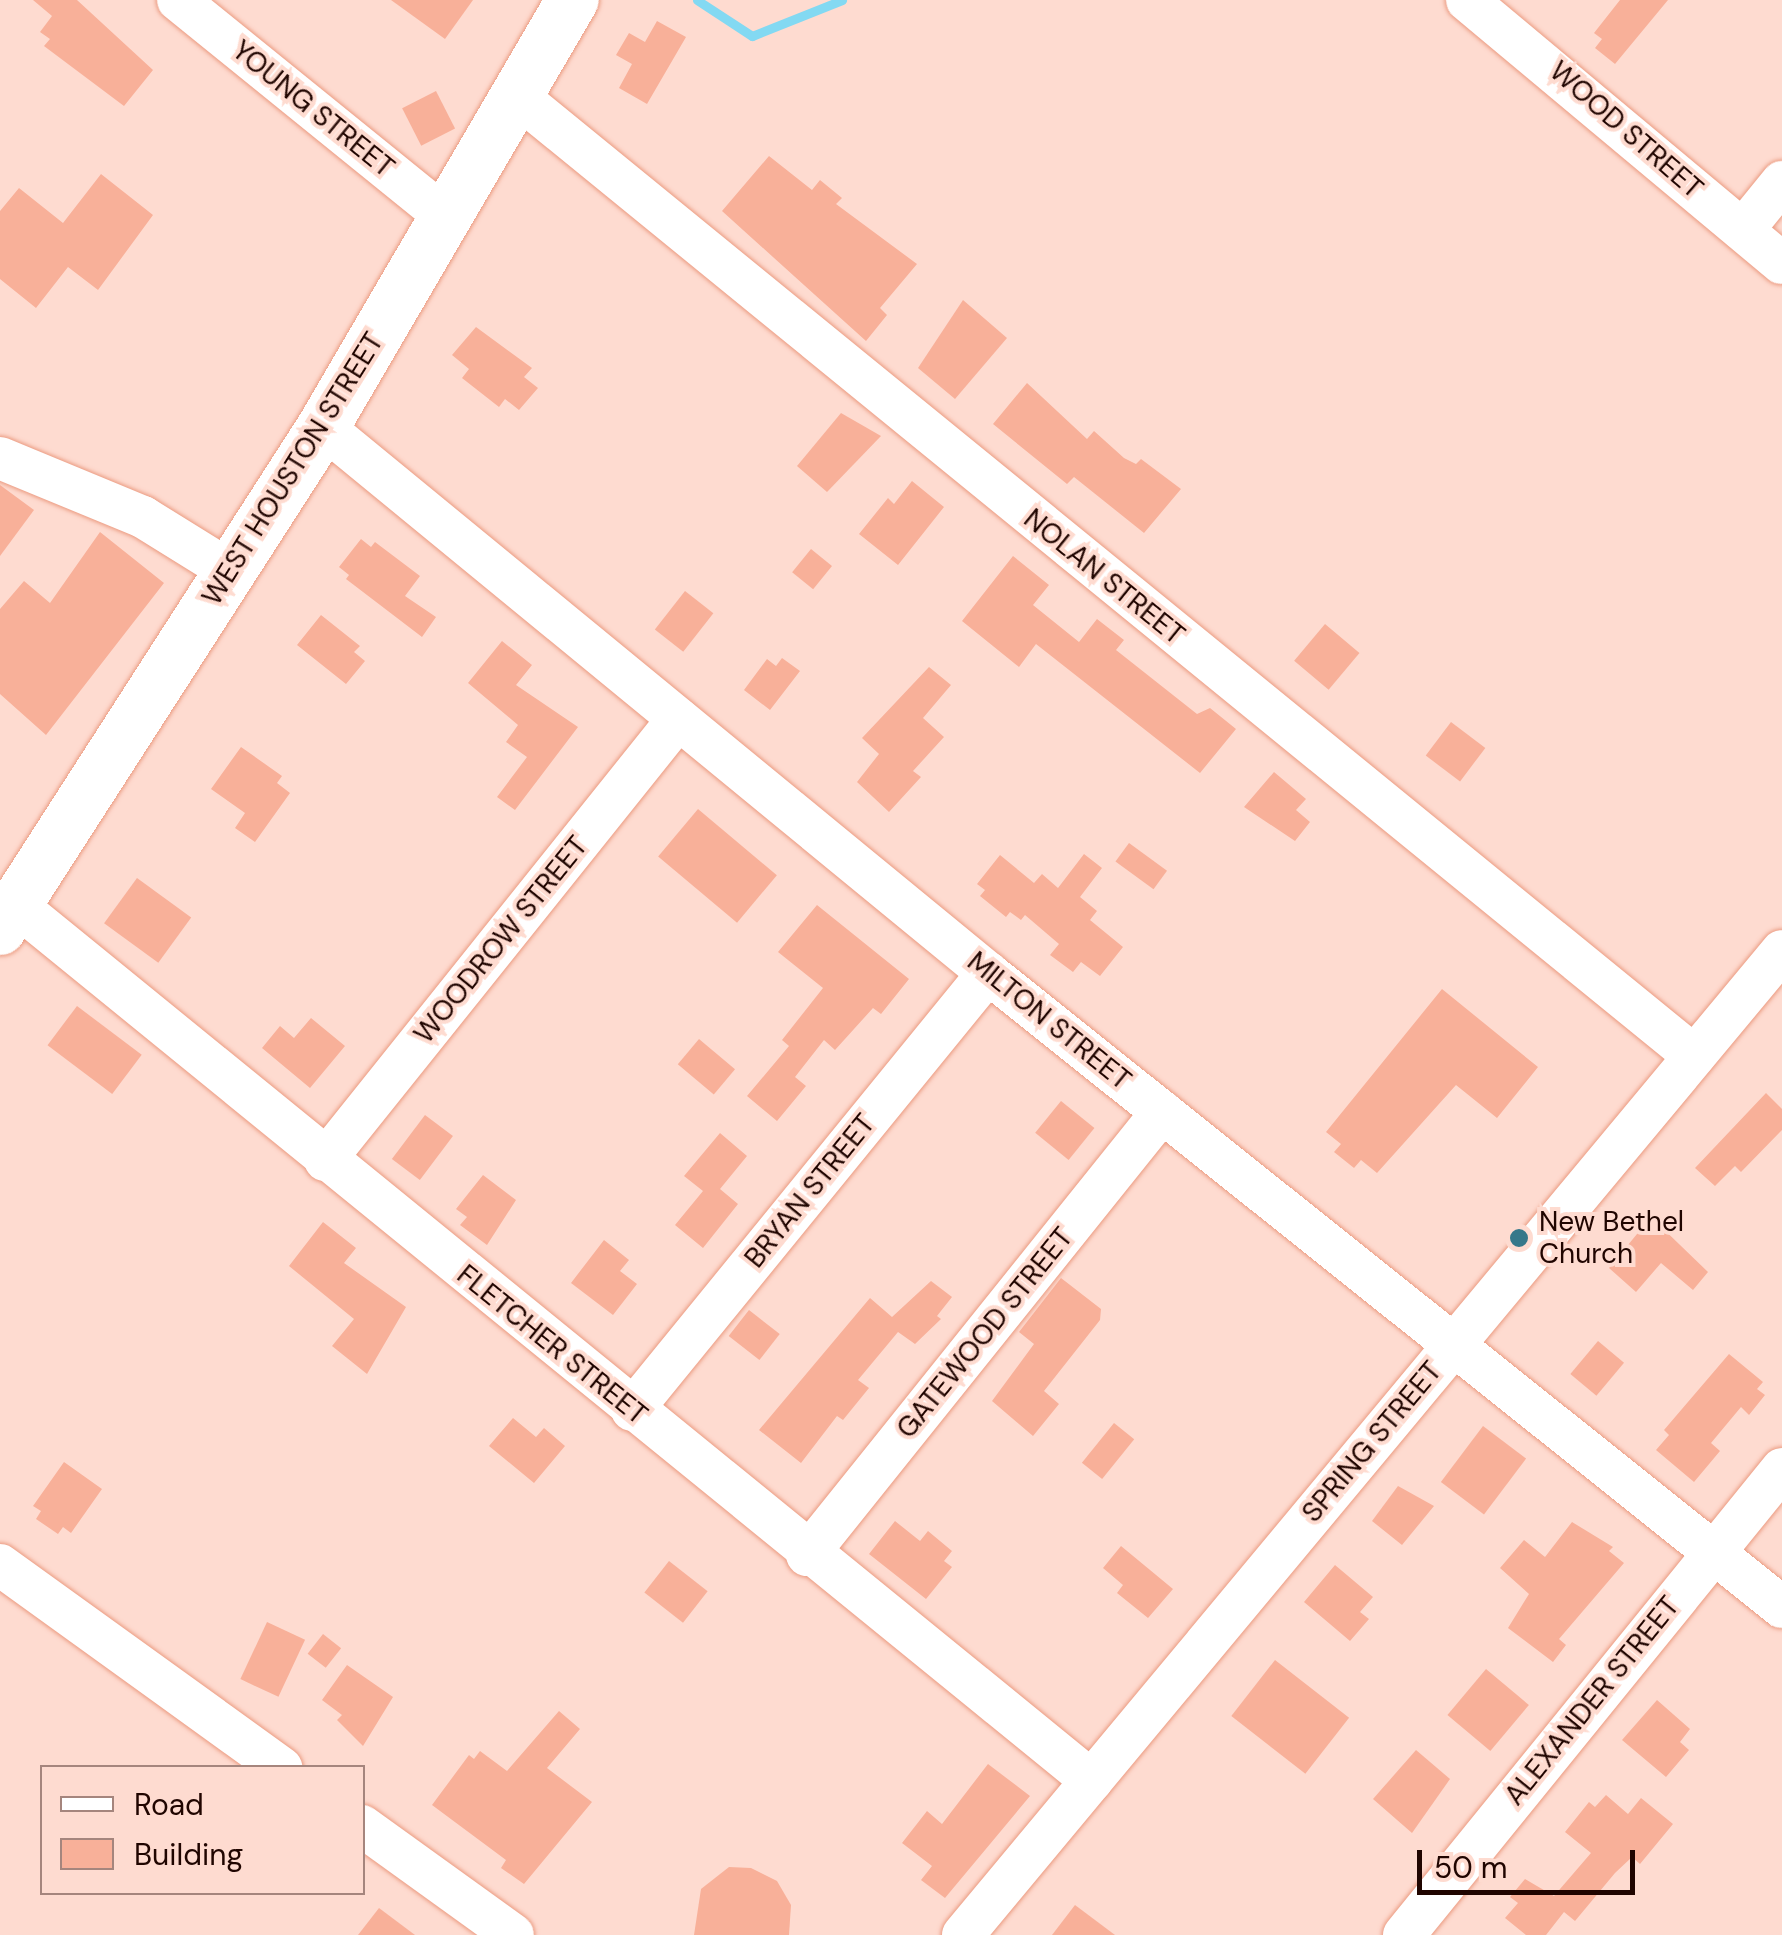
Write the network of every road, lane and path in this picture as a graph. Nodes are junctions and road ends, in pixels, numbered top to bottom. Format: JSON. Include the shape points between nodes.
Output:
{"nodes":[{"id":1,"x":178,"y":0,"type":"edge"},
{"id":2,"x":573,"y":0,"type":"edge"},
{"id":3,"x":1467,"y":0,"type":"edge"},
{"id":4,"x":517,"y":96,"type":"junction"},
{"id":5,"x":1782,"y":182,"type":"edge"},
{"id":6,"x":447,"y":218,"type":"junction"},
{"id":7,"x":1742,"y":230,"type":"junction"},
{"id":8,"x":1782,"y":263,"type":"edge"},
{"id":9,"x":323,"y":427,"type":"junction"},
{"id":10,"x":0,"y":458,"type":"edge"},
{"id":11,"x":230,"y":571,"type":"junction"},
{"id":12,"x":678,"y":720,"type":"junction"},
{"id":13,"x":8,"y":917,"type":"edge"},
{"id":14,"x":1782,"y":950,"type":"edge"},
{"id":15,"x":988,"y":972,"type":"junction"},
{"id":16,"x":1694,"y":1056,"type":"junction"},
{"id":17,"x":1162,"y":1112,"type":"junction"},
{"id":18,"x":324,"y":1160,"type":"junction"},
{"id":19,"x":1453,"y":1343,"type":"junction"},
{"id":20,"x":632,"y":1410,"type":"junction"},
{"id":21,"x":1782,"y":1468,"type":"edge"},
{"id":22,"x":1714,"y":1550,"type":"junction"},
{"id":23,"x":808,"y":1555,"type":"junction"},
{"id":24,"x":0,"y":1565,"type":"edge"},
{"id":25,"x":1782,"y":1607,"type":"edge"},
{"id":26,"x":277,"y":1765,"type":"edge"},
{"id":27,"x":1092,"y":1781,"type":"junction"},
{"id":28,"x":365,"y":1828,"type":"edge"},
{"id":29,"x":497,"y":1930,"type":"edge"},
{"id":30,"x":963,"y":1935,"type":"edge"},
{"id":31,"x":1404,"y":1935,"type":"edge"}],
"edges":[{"from":1,"to":6,"type":"street","name":"YOUNG STREET"},
{"from":2,"to":4,"type":"main road","name":"WEST HOUSTON STREET"},
{"from":3,"to":7,"type":"street","name":"WOOD STREET"},
{"from":4,"to":6,"type":"main road","name":"WEST HOUSTON STREET"},
{"from":4,"to":16,"type":"street","name":"NOLAN STREET"},
{"from":5,"to":7,"type":"street"},
{"from":6,"to":9,"type":"main road","name":"WEST HOUSTON STREET"},
{"from":7,"to":8,"type":"street","name":"WOOD STREET"},
{"from":9,"to":11,"type":"main road","name":"WEST HOUSTON STREET"},
{"from":9,"to":12,"type":"street","name":"MILTON STREET"},
{"from":10,"to":11,"type":"street","via":[[143,518]]},
{"from":11,"to":13,"type":"main road","name":"WEST HOUSTON STREET"},
{"from":12,"to":15,"type":"street","name":"MILTON STREET"},
{"from":12,"to":18,"type":"street","name":"WOODROW STREET"},
{"from":13,"to":18,"type":"street","name":"FLETCHER STREET"},
{"from":14,"to":16,"type":"street","name":"SPRING STREET"},
{"from":15,"to":17,"type":"street","name":"MILTON STREET"},
{"from":15,"to":20,"type":"street","name":"BRYAN STREET"},
{"from":16,"to":19,"type":"street","name":"SPRING STREET"},
{"from":17,"to":19,"type":"street","name":"MILTON STREET"},
{"from":17,"to":23,"type":"street","name":"GATEWOOD STREET"},
{"from":18,"to":20,"type":"street","name":"FLETCHER STREET"},
{"from":19,"to":22,"type":"street","name":"MILTON STREET"},
{"from":19,"to":27,"type":"street","name":"SPRING STREET"},
{"from":20,"to":23,"type":"street","name":"FLETCHER STREET"},
{"from":21,"to":22,"type":"street","name":"ALEXANDER STREET"},
{"from":22,"to":25,"type":"street","name":"MILTON STREET"},
{"from":22,"to":31,"type":"street","name":"ALEXANDER STREET"},
{"from":23,"to":27,"type":"street","name":"FLETCHER STREET"},
{"from":24,"to":26,"type":"street"},
{"from":27,"to":30,"type":"street","name":"SPRING STREET"},
{"from":28,"to":29,"type":"street"}]}
